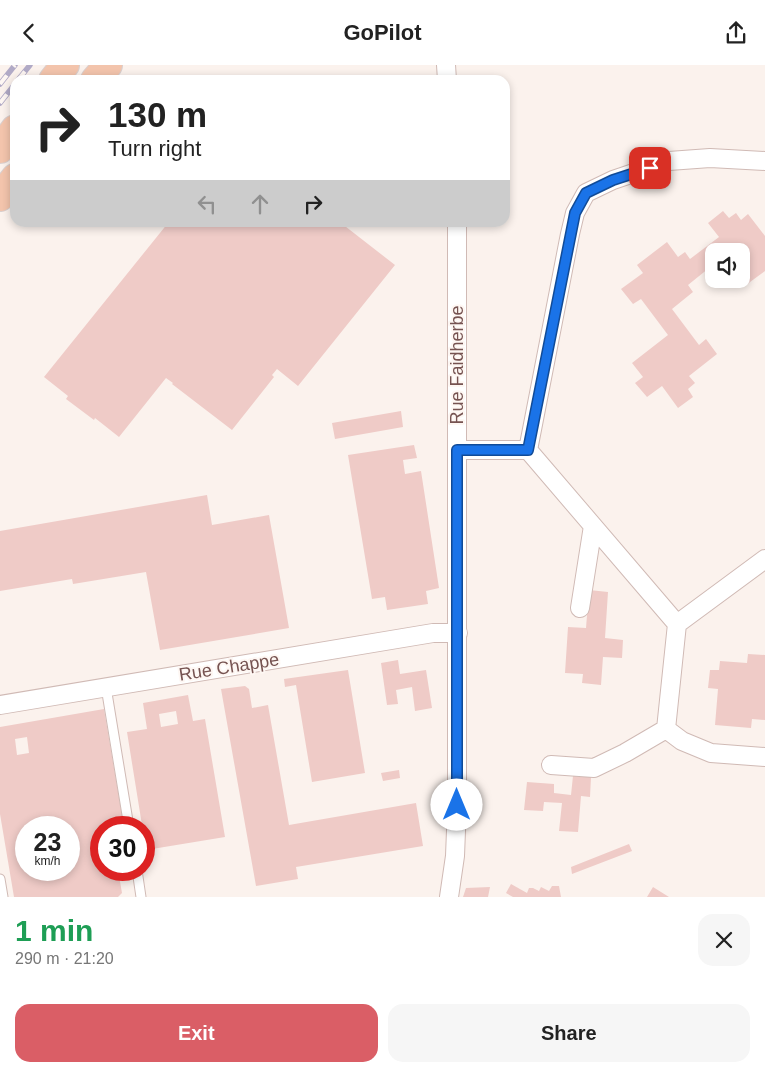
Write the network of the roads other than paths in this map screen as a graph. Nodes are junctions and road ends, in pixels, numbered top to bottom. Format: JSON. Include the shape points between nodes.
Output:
{"nodes":[{"id":1,"x":65,"y":65,"type":"edge"},
{"id":2,"x":108,"y":65,"type":"edge"},
{"id":3,"x":57,"y":75,"type":"edge"},
{"id":4,"x":99,"y":75,"type":"edge"},
{"id":5,"x":10,"y":136,"type":"edge"},
{"id":6,"x":0,"y":149,"type":"edge"},
{"id":7,"x":765,"y":161,"type":"edge"},
{"id":8,"x":10,"y":184,"type":"edge"},
{"id":9,"x":0,"y":197,"type":"edge"},
{"id":10,"x":457,"y":227,"type":"edge"},
{"id":11,"x":457,"y":450,"type":"junction"},
{"id":12,"x":528,"y":450,"type":"junction"},
{"id":13,"x":594,"y":526,"type":"junction"},
{"id":14,"x":765,"y":559,"type":"edge"},
{"id":15,"x":580,"y":608,"type":"dead end"},
{"id":16,"x":677,"y":624,"type":"junction"},
{"id":17,"x":458,"y":633,"type":"junction"},
{"id":18,"x":106,"y":687,"type":"junction"},
{"id":19,"x":0,"y":705,"type":"edge"},
{"id":20,"x":666,"y":729,"type":"junction"},
{"id":21,"x":765,"y":757,"type":"edge"},
{"id":22,"x":551,"y":765,"type":"dead end"},
{"id":23,"x":128,"y":816,"type":"edge"},
{"id":24,"x":0,"y":879,"type":"edge"},
{"id":25,"x":139,"y":881,"type":"edge"},
{"id":26,"x":3,"y":897,"type":"edge"},
{"id":27,"x":141,"y":897,"type":"edge"},
{"id":28,"x":449,"y":897,"type":"edge"}],
"edges":[{"from":1,"to":3,"type":"main road"},
{"from":2,"to":4,"type":"main road"},
{"from":5,"to":6,"type":"main road"},
{"from":7,"to":12,"type":"street","via":[[710,158],[668,161],[586,193],[575,213],[570,234]]},
{"from":8,"to":9,"type":"main road"},
{"from":10,"to":11,"type":"street","name":"Rue Faidherbe"},
{"from":11,"to":12,"type":"street"},
{"from":11,"to":17,"type":"street","name":"Rue Faidherbe"},
{"from":12,"to":13,"type":"street"},
{"from":13,"to":15,"type":"street"},
{"from":13,"to":16,"type":"street"},
{"from":14,"to":16,"type":"street"},
{"from":16,"to":20,"type":"street"},
{"from":17,"to":18,"type":"street","name":"Rue Chappe","via":[[433,633]]},
{"from":17,"to":28,"type":"street","name":"Rue Faidherbe","via":[[456,835]]},
{"from":18,"to":19,"type":"street","name":"Rue Chappe"},
{"from":18,"to":23,"type":"lane"},
{"from":20,"to":21,"type":"street","via":[[682,741],[711,753]]},
{"from":20,"to":22,"type":"street","via":[[594,768]]},
{"from":24,"to":26,"type":"lane"},
{"from":25,"to":27,"type":"lane"}]}
